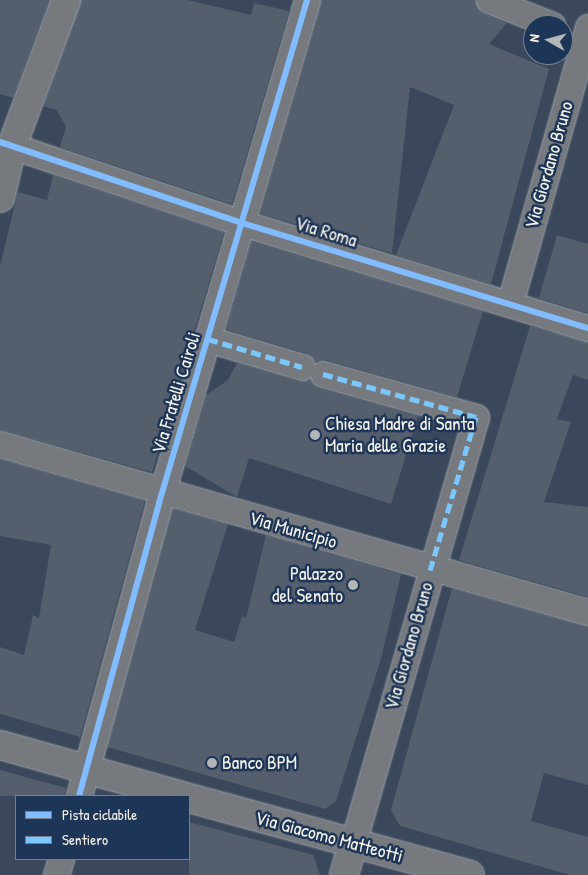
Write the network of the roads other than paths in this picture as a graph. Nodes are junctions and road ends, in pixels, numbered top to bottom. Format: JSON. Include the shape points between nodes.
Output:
{"nodes":[{"id":1,"x":66,"y":0,"type":"edge"},
{"id":2,"x":307,"y":0,"type":"edge"},
{"id":3,"x":489,"y":0,"type":"edge"},
{"id":4,"x":527,"y":15,"type":"edge"},
{"id":5,"x":581,"y":34,"type":"edge"},
{"id":6,"x":6,"y":144,"type":"edge"},
{"id":7,"x":1,"y":193,"type":"edge"},
{"id":8,"x":242,"y":223,"type":"junction"},
{"id":9,"x":510,"y":303,"type":"junction"},
{"id":10,"x":588,"y":328,"type":"edge"},
{"id":11,"x":208,"y":339,"type":"junction"},
{"id":12,"x":0,"y":444,"type":"edge"},
{"id":13,"x":162,"y":492,"type":"junction"},
{"id":14,"x":430,"y":570,"type":"junction"},
{"id":15,"x":588,"y":612,"type":"edge"},
{"id":16,"x":0,"y":744,"type":"edge"},
{"id":17,"x":87,"y":769,"type":"junction"},
{"id":18,"x":79,"y":795,"type":"edge"},
{"id":19,"x":179,"y":795,"type":"edge"},
{"id":20,"x":190,"y":798,"type":"edge"},
{"id":21,"x":353,"y":844,"type":"junction"},
{"id":22,"x":61,"y":860,"type":"edge"},
{"id":23,"x":56,"y":875,"type":"edge"},
{"id":24,"x":344,"y":875,"type":"edge"},
{"id":25,"x":470,"y":875,"type":"edge"}],
"edges":[{"from":1,"to":6,"type":"main road","via":[[28,102]]},
{"from":2,"to":8,"type":"street","name":"Via Fratelli Cairoli"},
{"from":3,"to":4,"type":"street"},
{"from":5,"to":9,"type":"street","name":"Via Giordano Bruno"},
{"from":6,"to":7,"type":"main road"},
{"from":6,"to":8,"type":"street","name":"Via Roma"},
{"from":8,"to":9,"type":"street","name":"Via Roma"},
{"from":8,"to":11,"type":"street","name":"Via Fratelli Cairoli"},
{"from":9,"to":10,"type":"street","name":"Via Roma"},
{"from":11,"to":13,"type":"street","name":"Via Fratelli Cairoli"},
{"from":11,"to":14,"type":"street","name":"Via Giordano Bruno","via":[[476,418]]},
{"from":12,"to":13,"type":"street","name":"Via Municipio"},
{"from":13,"to":14,"type":"street","name":"Via Municipio"},
{"from":13,"to":17,"type":"street","name":"Via Fratelli Cairoli"},
{"from":14,"to":15,"type":"street","name":"Via Municipio"},
{"from":14,"to":21,"type":"street","name":"Via Giordano Bruno"},
{"from":16,"to":17,"type":"main road"},
{"from":17,"to":18,"type":"street","name":"Via Fratelli Cairoli"},
{"from":17,"to":19,"type":"main road"},
{"from":20,"to":21,"type":"main road","name":"Via Giacomo Matteotti"},
{"from":21,"to":24,"type":"main road","name":"Via Giordano Bruno"},
{"from":21,"to":25,"type":"main road","name":"Via Giacomo Matteotti"},
{"from":22,"to":23,"type":"street"}]}
